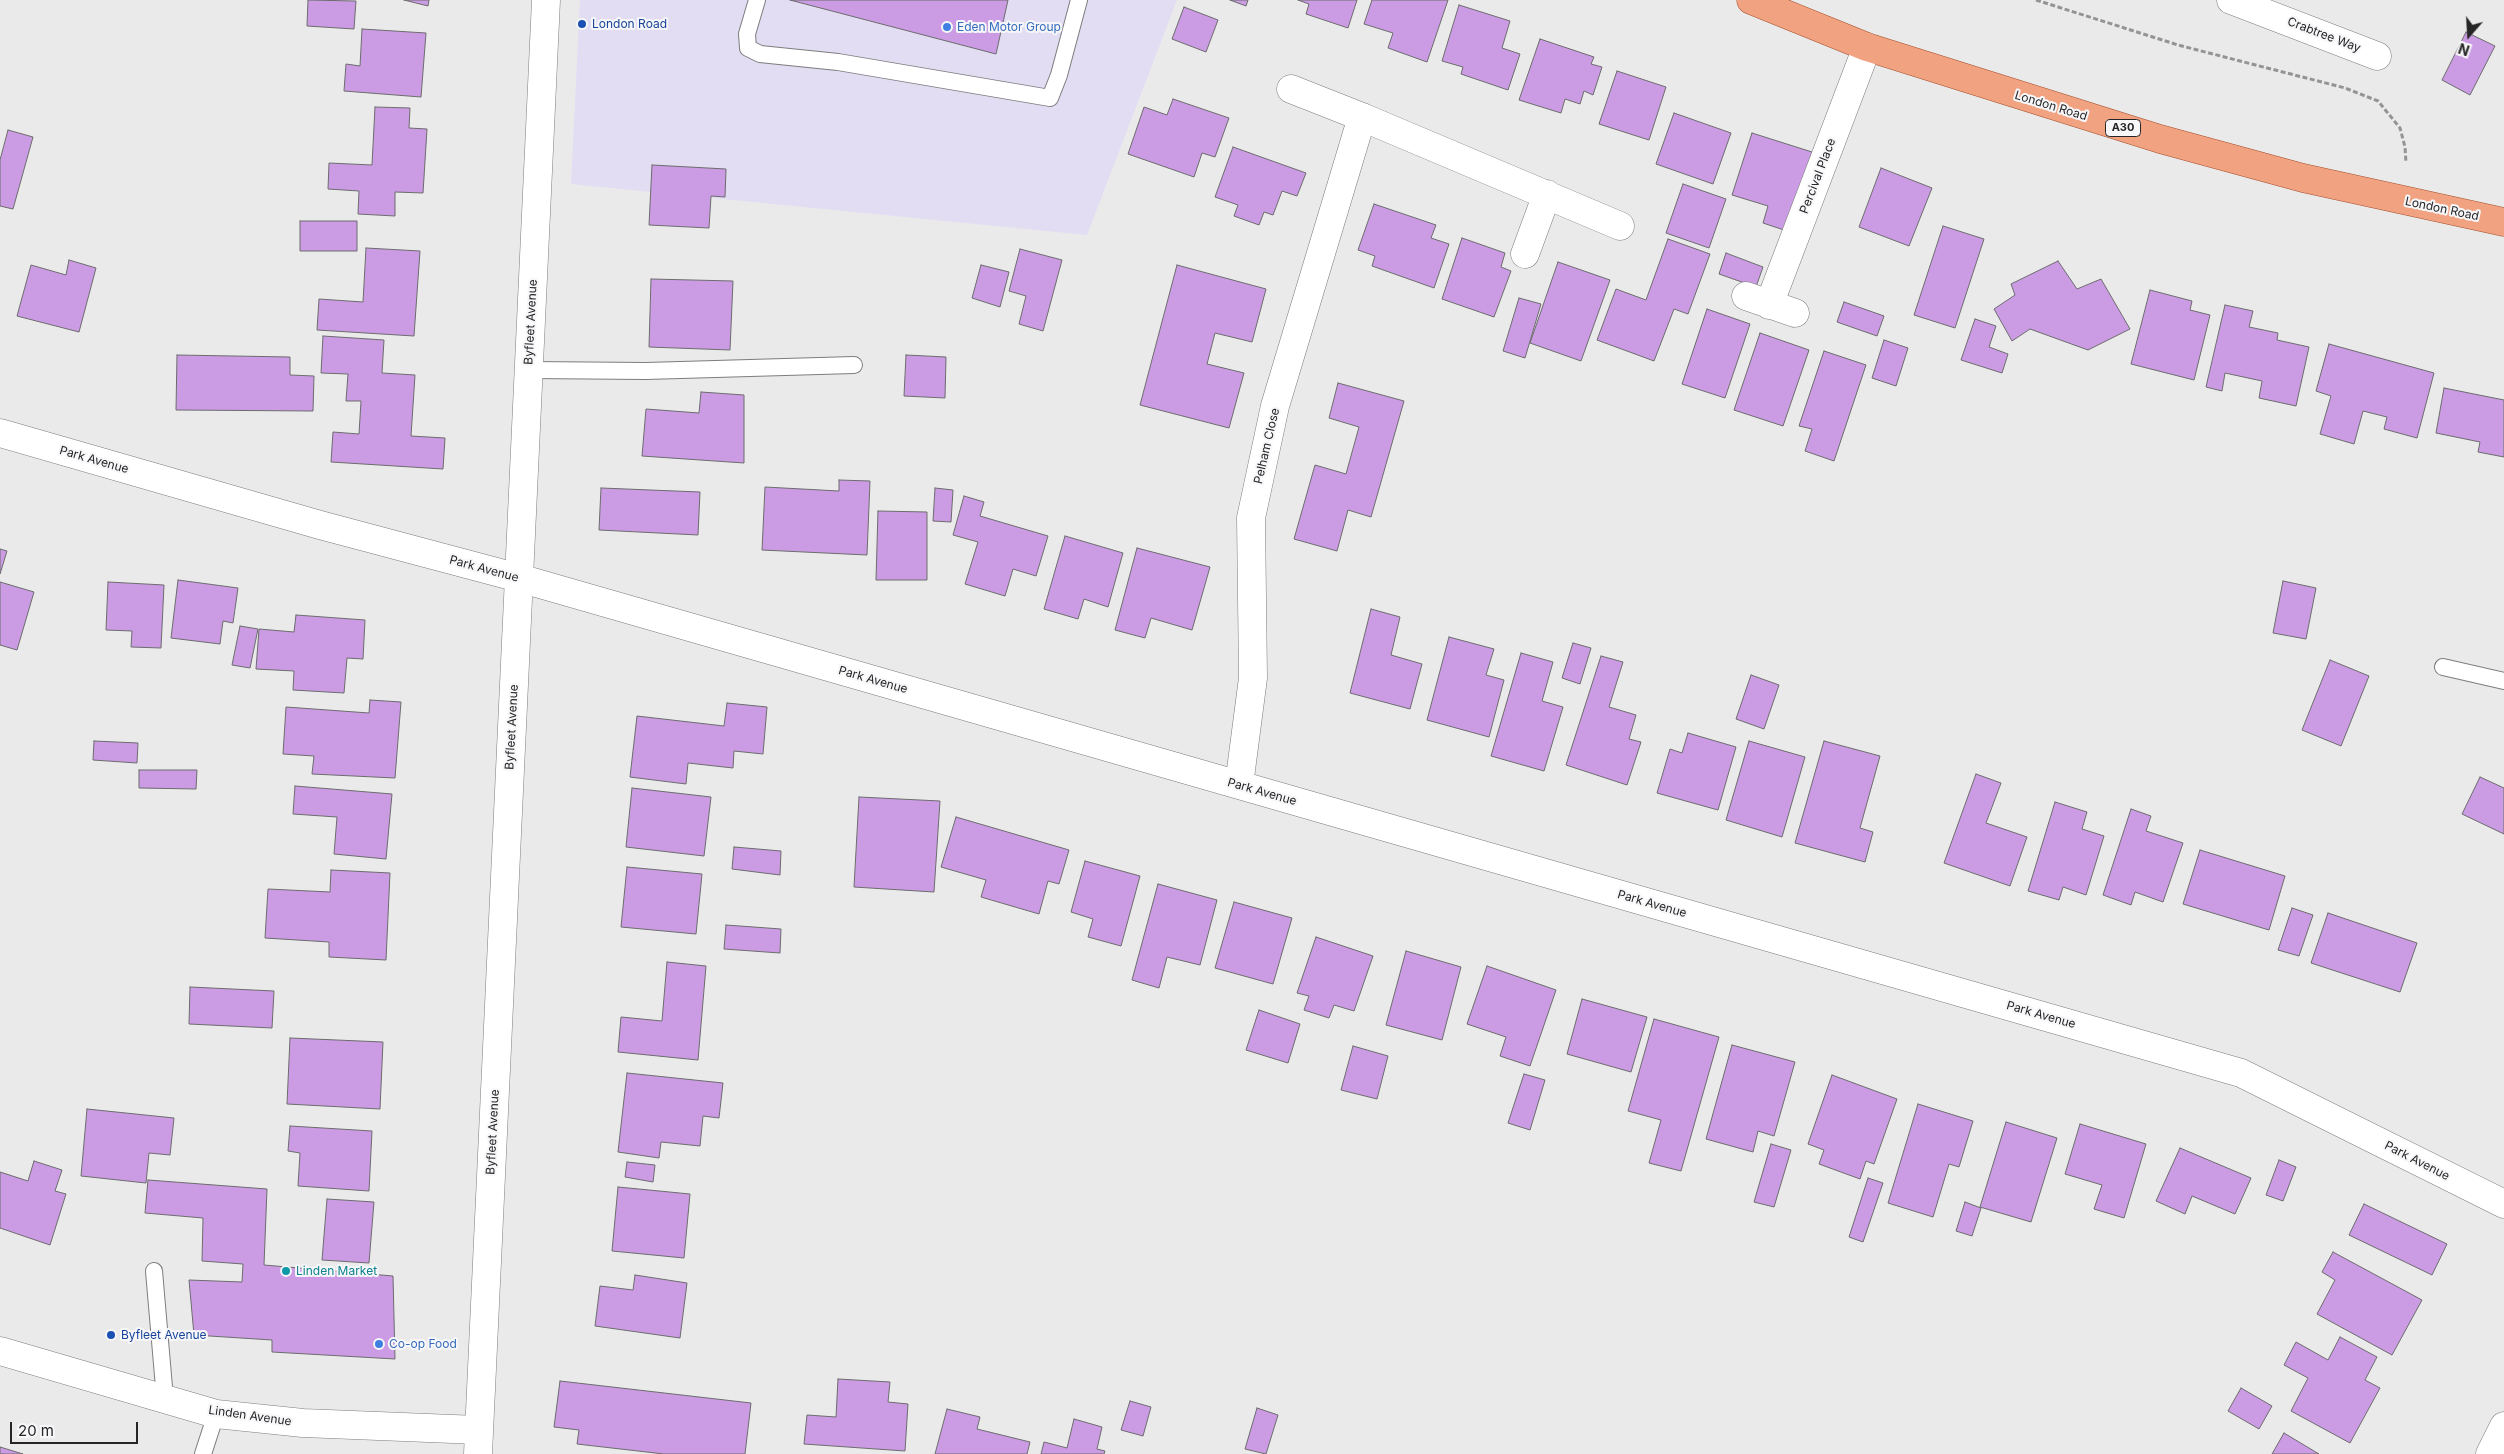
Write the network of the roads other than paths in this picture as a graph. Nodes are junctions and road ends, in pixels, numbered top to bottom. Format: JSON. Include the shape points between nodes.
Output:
{"nodes":[{"id":1,"x":546,"y":0,"type":"edge"},
{"id":2,"x":757,"y":0,"type":"edge"},
{"id":3,"x":1079,"y":0,"type":"edge"},
{"id":4,"x":1751,"y":0,"type":"edge"},
{"id":5,"x":2231,"y":0,"type":"edge"},
{"id":6,"x":2272,"y":7,"type":"edge"},
{"id":7,"x":1867,"y":47,"type":"junction"},
{"id":8,"x":2377,"y":56,"type":"dead end"},
{"id":9,"x":1291,"y":89,"type":"dead end"},
{"id":10,"x":1362,"y":117,"type":"junction"},
{"id":11,"x":1547,"y":194,"type":"junction"},
{"id":12,"x":2504,"y":222,"type":"edge"},
{"id":13,"x":1620,"y":226,"type":"dead end"},
{"id":14,"x":1525,"y":254,"type":"dead end"},
{"id":15,"x":1795,"y":313,"type":"dead end"},
{"id":16,"x":854,"y":365,"type":"dead end"},
{"id":17,"x":529,"y":370,"type":"junction"},
{"id":18,"x":0,"y":433,"type":"edge"},
{"id":19,"x":519,"y":578,"type":"junction"},
{"id":20,"x":2443,"y":668,"type":"dead end"},
{"id":21,"x":2504,"y":681,"type":"edge"},
{"id":22,"x":1239,"y":785,"type":"junction"},
{"id":23,"x":2504,"y":1204,"type":"edge"},
{"id":24,"x":154,"y":1271,"type":"dead end"},
{"id":25,"x":0,"y":1351,"type":"edge"},
{"id":26,"x":164,"y":1399,"type":"junction"},
{"id":27,"x":216,"y":1414,"type":"junction"},
{"id":28,"x":2504,"y":1426,"type":"edge"},
{"id":29,"x":478,"y":1442,"type":"edge"},
{"id":30,"x":203,"y":1454,"type":"edge"},
{"id":31,"x":2490,"y":1454,"type":"edge"}],
"edges":[{"from":1,"to":17,"type":"street","name":"Byfleet Avenue"},
{"from":2,"to":3,"type":"lane","via":[[747,34],[748,48],[760,54],[838,62],[1050,98]]},
{"from":4,"to":7,"type":"main road","name":"London Road","number":"A30"},
{"from":5,"to":6,"type":"street","name":"Crabtree Way"},
{"from":6,"to":8,"type":"street","name":"Crabtree Way"},
{"from":7,"to":12,"type":"main road","name":"London Road","number":"A30","via":[[2160,139],[2303,178]]},
{"from":7,"to":15,"type":"street","name":"Percival Place","via":[[1757,300]]},
{"from":9,"to":10,"type":"street"},
{"from":10,"to":11,"type":"street"},
{"from":10,"to":22,"type":"street","name":"Pelham Close","via":[[1275,406],[1250,518],[1253,678]]},
{"from":11,"to":13,"type":"street"},
{"from":11,"to":14,"type":"street"},
{"from":16,"to":17,"type":"lane","via":[[646,371]]},
{"from":17,"to":19,"type":"street","name":"Byfleet Avenue"},
{"from":18,"to":19,"type":"street","name":"Park Avenue"},
{"from":19,"to":22,"type":"street","name":"Park Avenue"},
{"from":19,"to":29,"type":"street","name":"Byfleet Avenue"},
{"from":20,"to":21,"type":"lane"},
{"from":22,"to":23,"type":"street","name":"Park Avenue","via":[[2241,1073]]},
{"from":24,"to":26,"type":"lane"},
{"from":25,"to":26,"type":"street","name":"Linden Avenue"},
{"from":26,"to":27,"type":"street","name":"Linden Avenue"},
{"from":27,"to":29,"type":"street","name":"Linden Avenue"},
{"from":27,"to":30,"type":"lane"},
{"from":28,"to":31,"type":"street"}]}
